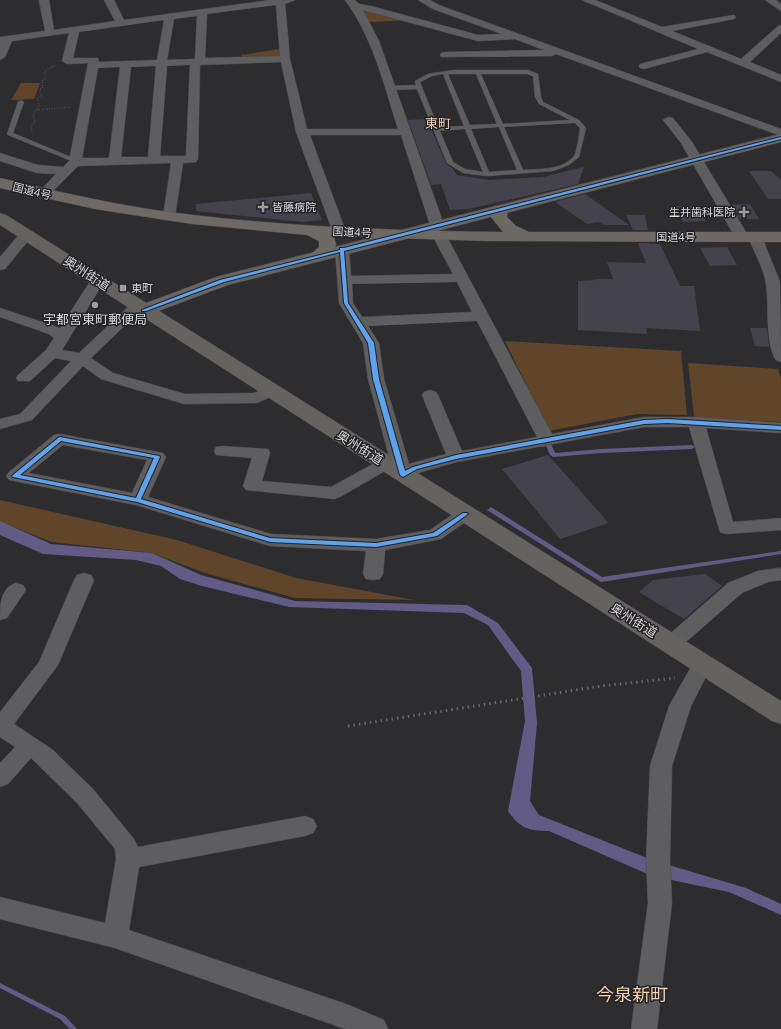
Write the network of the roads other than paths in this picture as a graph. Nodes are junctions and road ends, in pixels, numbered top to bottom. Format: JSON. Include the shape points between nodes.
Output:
{"nodes":[{"id":1,"x":44,"y":0,"type":"edge"},
{"id":2,"x":110,"y":0,"type":"edge"},
{"id":3,"x":224,"y":0,"type":"edge"},
{"id":4,"x":423,"y":0,"type":"edge"},
{"id":5,"x":602,"y":0,"type":"edge"},
{"id":6,"x":770,"y":0,"type":"edge"},
{"id":7,"x":285,"y":1,"type":"edge"},
{"id":8,"x":589,"y":1,"type":"edge"},
{"id":9,"x":353,"y":3,"type":"edge"},
{"id":10,"x":178,"y":5,"type":"dead end"},
{"id":11,"x":230,"y":8,"type":"junction"},
{"id":12,"x":781,"y":8,"type":"edge"},
{"id":13,"x":202,"y":12,"type":"junction"},
{"id":14,"x":185,"y":14,"type":"junction"},
{"id":15,"x":169,"y":16,"type":"junction"},
{"id":16,"x":731,"y":17,"type":"dead end"},
{"id":17,"x":121,"y":23,"type":"junction"},
{"id":18,"x":781,"y":28,"type":"edge"},
{"id":19,"x":75,"y":30,"type":"junction"},
{"id":20,"x":661,"y":30,"type":"junction"},
{"id":21,"x":50,"y":33,"type":"junction"},
{"id":22,"x":520,"y":37,"type":"junction"},
{"id":23,"x":4,"y":39,"type":"edge"},
{"id":24,"x":708,"y":49,"type":"junction"},
{"id":25,"x":564,"y":53,"type":"junction"},
{"id":26,"x":445,"y":54,"type":"dead end"},
{"id":27,"x":0,"y":57,"type":"edge"},
{"id":28,"x":285,"y":60,"type":"junction"},
{"id":29,"x":197,"y":62,"type":"junction"},
{"id":30,"x":743,"y":62,"type":"junction"},
{"id":31,"x":162,"y":63,"type":"junction"},
{"id":32,"x":126,"y":64,"type":"junction"},
{"id":33,"x":93,"y":65,"type":"junction"},
{"id":34,"x":644,"y":66,"type":"dead end"},
{"id":35,"x":478,"y":72,"type":"junction"},
{"id":36,"x":446,"y":73,"type":"junction"},
{"id":37,"x":781,"y":79,"type":"edge"},
{"id":38,"x":419,"y":87,"type":"junction"},
{"id":39,"x":390,"y":88,"type":"junction"},
{"id":40,"x":21,"y":102,"type":"dead end"},
{"id":41,"x":669,"y":120,"type":"dead end"},
{"id":42,"x":577,"y":121,"type":"junction"},
{"id":43,"x":502,"y":125,"type":"junction"},
{"id":44,"x":467,"y":127,"type":"junction"},
{"id":45,"x":437,"y":129,"type":"junction"},
{"id":46,"x":302,"y":132,"type":"junction"},
{"id":47,"x":404,"y":132,"type":"junction"},
{"id":48,"x":781,"y":133,"type":"edge"},
{"id":49,"x":781,"y":138,"type":"edge"},
{"id":50,"x":3,"y":153,"type":"edge"},
{"id":51,"x":696,"y":158,"type":"junction"},
{"id":52,"x":154,"y":160,"type":"junction"},
{"id":53,"x":177,"y":160,"type":"junction"},
{"id":54,"x":115,"y":161,"type":"junction"},
{"id":55,"x":73,"y":164,"type":"junction"},
{"id":56,"x":522,"y":172,"type":"junction"},
{"id":57,"x":487,"y":174,"type":"junction"},
{"id":58,"x":0,"y":183,"type":"edge"},
{"id":59,"x":43,"y":194,"type":"junction"},
{"id":60,"x":500,"y":209,"type":"junction"},
{"id":61,"x":169,"y":217,"type":"junction"},
{"id":62,"x":0,"y":218,"type":"edge"},
{"id":63,"x":309,"y":230,"type":"junction"},
{"id":64,"x":438,"y":230,"type":"junction"},
{"id":65,"x":339,"y":232,"type":"junction"},
{"id":66,"x":399,"y":234,"type":"junction"},
{"id":67,"x":26,"y":235,"type":"junction"},
{"id":68,"x":525,"y":236,"type":"junction"},
{"id":69,"x":749,"y":237,"type":"junction"},
{"id":70,"x":781,"y":237,"type":"edge"},
{"id":71,"x":342,"y":249,"type":"junction"},
{"id":72,"x":317,"y":256,"type":"junction"},
{"id":73,"x":0,"y":266,"type":"edge"},
{"id":74,"x":461,"y":278,"type":"junction"},
{"id":75,"x":98,"y":280,"type":"junction"},
{"id":76,"x":345,"y":280,"type":"junction"},
{"id":77,"x":140,"y":308,"type":"junction"},
{"id":78,"x":0,"y":312,"type":"edge"},
{"id":79,"x":481,"y":316,"type":"junction"},
{"id":80,"x":358,"y":322,"type":"junction"},
{"id":81,"x":63,"y":337,"type":"junction"},
{"id":82,"x":52,"y":353,"type":"junction"},
{"id":83,"x":781,"y":357,"type":"edge"},
{"id":84,"x":82,"y":358,"type":"junction"},
{"id":85,"x":24,"y":378,"type":"dead end"},
{"id":86,"x":271,"y":390,"type":"junction"},
{"id":87,"x":430,"y":395,"type":"dead end"},
{"id":88,"x":696,"y":422,"type":"junction"},
{"id":89,"x":0,"y":424,"type":"edge"},
{"id":90,"x":781,"y":428,"type":"edge"},
{"id":91,"x":546,"y":440,"type":"junction"},
{"id":92,"x":222,"y":451,"type":"dead end"},
{"id":93,"x":456,"y":457,"type":"junction"},
{"id":94,"x":395,"y":469,"type":"junction"},
{"id":95,"x":138,"y":500,"type":"junction"},
{"id":96,"x":465,"y":514,"type":"junction"},
{"id":97,"x":781,"y":524,"type":"edge"},
{"id":98,"x":376,"y":545,"type":"junction"},
{"id":99,"x":373,"y":574,"type":"dead end"},
{"id":100,"x":781,"y":574,"type":"edge"},
{"id":101,"x":84,"y":580,"type":"dead end"},
{"id":102,"x":16,"y":590,"type":"dead end"},
{"id":103,"x":0,"y":613,"type":"edge"},
{"id":104,"x":672,"y":644,"type":"junction"},
{"id":105,"x":699,"y":670,"type":"junction"},
{"id":106,"x":781,"y":714,"type":"edge"},
{"id":107,"x":0,"y":726,"type":"edge"},
{"id":108,"x":29,"y":746,"type":"junction"},
{"id":109,"x":0,"y":778,"type":"edge"},
{"id":110,"x":305,"y":826,"type":"dead end"},
{"id":111,"x":128,"y":859,"type":"junction"},
{"id":112,"x":0,"y":908,"type":"edge"},
{"id":113,"x":115,"y":936,"type":"junction"},
{"id":114,"x":375,"y":1029,"type":"edge"},
{"id":115,"x":644,"y":1029,"type":"edge"}],
"edges":[{"from":1,"to":21,"type":"street"},
{"from":2,"to":17,"type":"street"},
{"from":3,"to":11,"type":"street"},
{"from":4,"to":22,"type":"street"},
{"from":5,"to":8,"type":"street"},
{"from":6,"to":12,"type":"street"},
{"from":7,"to":11,"type":"street"},
{"from":7,"to":28,"type":"street"},
{"from":8,"to":20,"type":"street"},
{"from":9,"to":22,"type":"street","via":[[478,38]]},
{"from":9,"to":39,"type":"street","via":[[374,41]]},
{"from":10,"to":14,"type":"street"},
{"from":11,"to":13,"type":"street"},
{"from":13,"to":14,"type":"street"},
{"from":13,"to":29,"type":"street"},
{"from":14,"to":15,"type":"street"},
{"from":15,"to":17,"type":"street"},
{"from":15,"to":31,"type":"street","via":[[170,29],[164,45]]},
{"from":16,"to":20,"type":"street"},
{"from":17,"to":19,"type":"street"},
{"from":18,"to":30,"type":"street"},
{"from":19,"to":21,"type":"street"},
{"from":19,"to":33,"type":"street","via":[[67,61],[94,60]]},
{"from":20,"to":24,"type":"street"},
{"from":21,"to":23,"type":"street"},
{"from":22,"to":25,"type":"street"},
{"from":23,"to":27,"type":"street"},
{"from":24,"to":30,"type":"street"},
{"from":24,"to":34,"type":"street"},
{"from":25,"to":26,"type":"street"},
{"from":25,"to":48,"type":"street"},
{"from":28,"to":29,"type":"street"},
{"from":28,"to":46,"type":"street"},
{"from":29,"to":31,"type":"street"},
{"from":29,"to":53,"type":"street","via":[[192,159]]},
{"from":30,"to":37,"type":"street"},
{"from":31,"to":32,"type":"street"},
{"from":31,"to":52,"type":"street"},
{"from":32,"to":33,"type":"street"},
{"from":32,"to":54,"type":"street"},
{"from":33,"to":55,"type":"street"},
{"from":35,"to":36,"type":"lane"},
{"from":35,"to":42,"type":"lane","via":[[528,72],[536,75],[541,103]]},
{"from":35,"to":43,"type":"lane"},
{"from":36,"to":38,"type":"lane","via":[[422,77],[417,82]]},
{"from":36,"to":44,"type":"lane"},
{"from":38,"to":39,"type":"lane"},
{"from":38,"to":45,"type":"lane"},
{"from":39,"to":47,"type":"street"},
{"from":40,"to":55,"type":"lane","via":[[10,134]]},
{"from":41,"to":51,"type":"street"},
{"from":42,"to":43,"type":"lane"},
{"from":42,"to":56,"type":"lane","via":[[583,128],[577,156],[567,164],[551,170]]},
{"from":43,"to":44,"type":"lane"},
{"from":43,"to":56,"type":"lane"},
{"from":44,"to":45,"type":"lane"},
{"from":44,"to":57,"type":"lane"},
{"from":45,"to":57,"type":"lane","via":[[450,163],[463,171]]},
{"from":46,"to":47,"type":"street"},
{"from":46,"to":65,"type":"street"},
{"from":47,"to":64,"type":"street"},
{"from":49,"to":51,"type":"street"},
{"from":50,"to":55,"type":"street","via":[[37,169]]},
{"from":51,"to":60,"type":"street"},
{"from":51,"to":69,"type":"street"},
{"from":52,"to":53,"type":"street"},
{"from":52,"to":54,"type":"street"},
{"from":53,"to":61,"type":"street"},
{"from":54,"to":55,"type":"street"},
{"from":55,"to":59,"type":"street"},
{"from":56,"to":57,"type":"lane"},
{"from":58,"to":59,"type":"highway","name":"国道4号"},
{"from":59,"to":61,"type":"highway","name":"国道4号","via":[[102,207]]},
{"from":60,"to":64,"type":"street"},
{"from":60,"to":68,"type":"highway","via":[[499,217],[503,224]]},
{"from":61,"to":63,"type":"highway","name":"国道4号"},
{"from":62,"to":67,"type":"main road","name":"奥州街道"},
{"from":63,"to":65,"type":"highway","name":"国道4号"},
{"from":63,"to":72,"type":"highway","via":[[327,238],[328,245]]},
{"from":64,"to":66,"type":"highway","name":"国道4号"},
{"from":64,"to":68,"type":"highway","name":"国道4号"},
{"from":64,"to":74,"type":"street"},
{"from":65,"to":66,"type":"highway","name":"国道4号"},
{"from":66,"to":71,"type":"street"},
{"from":67,"to":73,"type":"street"},
{"from":67,"to":75,"type":"main road","name":"奥州街道"},
{"from":68,"to":69,"type":"highway","name":"国道4号"},
{"from":69,"to":70,"type":"highway","name":"国道4号"},
{"from":69,"to":83,"type":"street","via":[[773,282]]},
{"from":71,"to":72,"type":"street"},
{"from":71,"to":76,"type":"street"},
{"from":72,"to":77,"type":"street","via":[[222,281]]},
{"from":74,"to":76,"type":"street"},
{"from":74,"to":79,"type":"street"},
{"from":75,"to":77,"type":"main road","name":"奥州街道"},
{"from":75,"to":81,"type":"street"},
{"from":76,"to":80,"type":"street","via":[[346,303]]},
{"from":77,"to":84,"type":"street"},
{"from":77,"to":86,"type":"main road","name":"奥州街道"},
{"from":78,"to":81,"type":"street","via":[[54,331]]},
{"from":79,"to":80,"type":"street"},
{"from":79,"to":91,"type":"street"},
{"from":80,"to":94,"type":"street","via":[[371,343]]},
{"from":81,"to":82,"type":"street"},
{"from":82,"to":84,"type":"street"},
{"from":82,"to":85,"type":"street"},
{"from":84,"to":86,"type":"street","via":[[107,376],[184,399],[257,398]]},
{"from":84,"to":89,"type":"street","via":[[26,417]]},
{"from":86,"to":94,"type":"main road","name":"奥州街道"},
{"from":87,"to":93,"type":"street"},
{"from":88,"to":90,"type":"street"},
{"from":88,"to":91,"type":"street","via":[[644,422]]},
{"from":88,"to":97,"type":"street","via":[[726,528]]},
{"from":91,"to":93,"type":"street"},
{"from":92,"to":94,"type":"street","via":[[262,454],[252,486],[334,493]]},
{"from":93,"to":94,"type":"street","via":[[414,468]]},
{"from":94,"to":96,"type":"main road","name":"奥州街道"},
{"from":95,"to":95,"type":"street","via":[[84,489],[15,476],[60,439],[157,457]]},
{"from":95,"to":98,"type":"street","via":[[270,540]]},
{"from":96,"to":98,"type":"street","via":[[435,535]]},
{"from":96,"to":104,"type":"main road","name":"奥州街道"},
{"from":98,"to":99,"type":"street"},
{"from":100,"to":104,"type":"street","via":[[765,576],[735,588]]},
{"from":101,"to":107,"type":"street","via":[[48,665]]},
{"from":102,"to":103,"type":"street"},
{"from":104,"to":105,"type":"main road","name":"奥州街道"},
{"from":105,"to":106,"type":"main road","name":"奥州街道"},
{"from":105,"to":115,"type":"street","via":[[680,706],[661,766],[658,860],[660,903]]},
{"from":107,"to":108,"type":"street"},
{"from":108,"to":109,"type":"street"},
{"from":108,"to":111,"type":"street","via":[[45,756],[85,796],[126,846]]},
{"from":110,"to":111,"type":"street"},
{"from":111,"to":113,"type":"street"},
{"from":112,"to":113,"type":"street"},
{"from":113,"to":114,"type":"street"}]}
